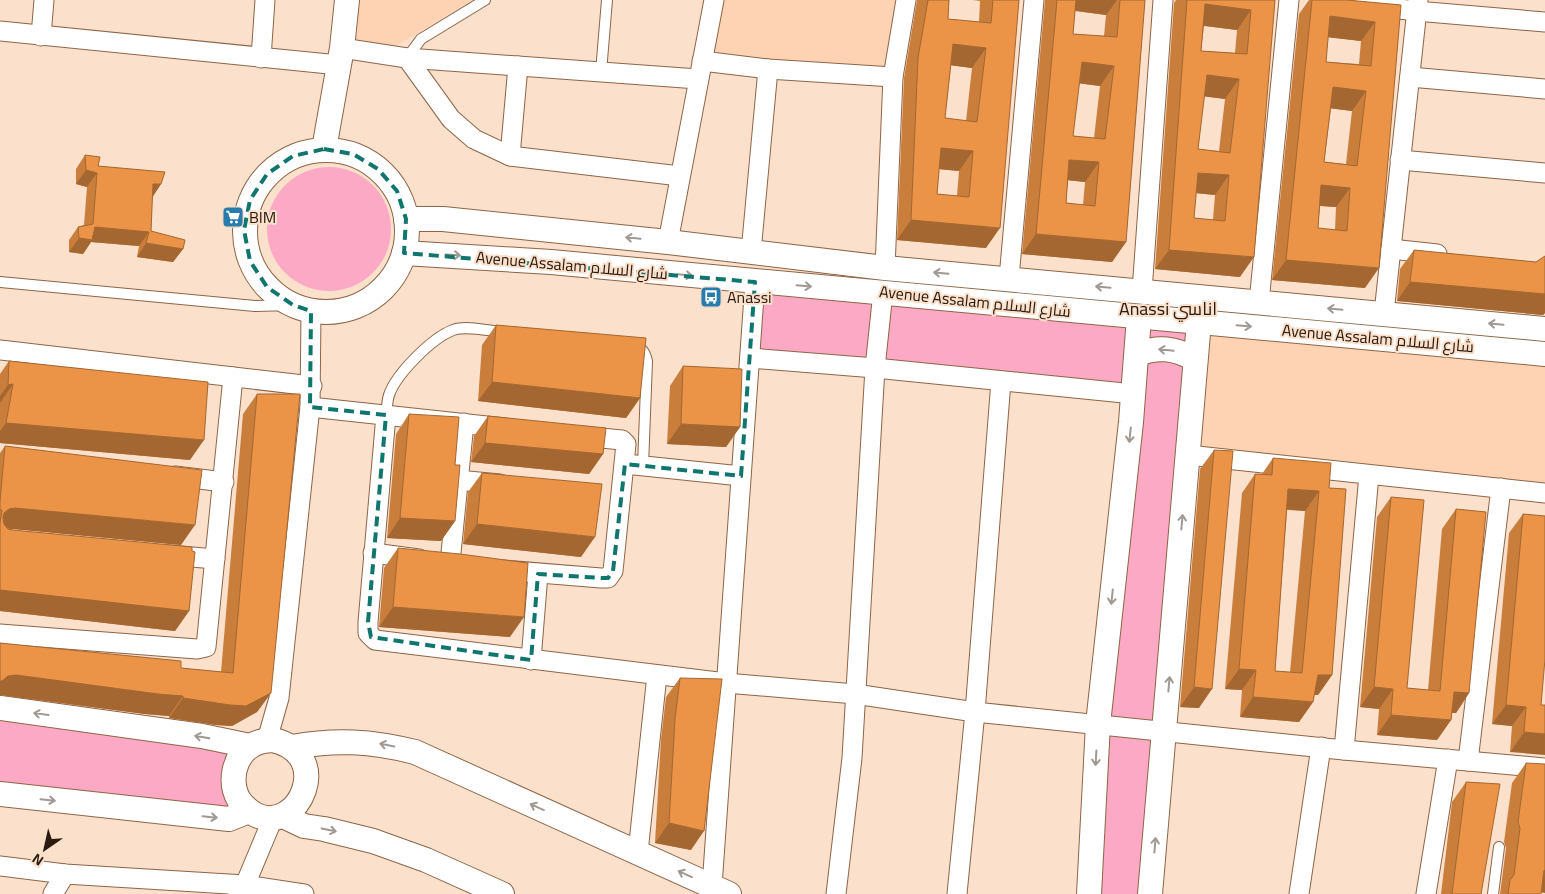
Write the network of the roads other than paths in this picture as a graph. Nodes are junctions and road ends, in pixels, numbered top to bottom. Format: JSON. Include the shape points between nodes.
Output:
{"nodes":[{"id":1,"x":44,"y":0,"type":"edge"},
{"id":2,"x":265,"y":0,"type":"edge"},
{"id":3,"x":346,"y":0,"type":"edge"},
{"id":4,"x":485,"y":0,"type":"edge"},
{"id":5,"x":607,"y":0,"type":"edge"},
{"id":6,"x":714,"y":0,"type":"edge"},
{"id":7,"x":906,"y":0,"type":"edge"},
{"id":8,"x":1034,"y":0,"type":"edge"},
{"id":9,"x":1162,"y":0,"type":"edge"},
{"id":10,"x":1289,"y":0,"type":"edge"},
{"id":11,"x":1324,"y":0,"type":"edge"},
{"id":12,"x":1417,"y":5,"type":"edge"},
{"id":13,"x":1545,"y":22,"type":"edge"},
{"id":14,"x":0,"y":31,"type":"edge"},
{"id":15,"x":41,"y":36,"type":"junction"},
{"id":16,"x":341,"y":57,"type":"junction"},
{"id":17,"x":262,"y":58,"type":"junction"},
{"id":18,"x":407,"y":58,"type":"junction"},
{"id":19,"x":518,"y":66,"type":"junction"},
{"id":20,"x":768,"y":69,"type":"junction"},
{"id":21,"x":700,"y":70,"type":"junction"},
{"id":22,"x":601,"y":72,"type":"junction"},
{"id":23,"x":893,"y":77,"type":"junction"},
{"id":24,"x":1410,"y":77,"type":"junction"},
{"id":25,"x":1545,"y":89,"type":"edge"},
{"id":26,"x":324,"y":149,"type":"junction"},
{"id":27,"x":510,"y":156,"type":"junction"},
{"id":28,"x":1400,"y":160,"type":"junction"},
{"id":29,"x":1545,"y":173,"type":"edge"},
{"id":30,"x":680,"y":176,"type":"junction"},
{"id":31,"x":406,"y":219,"type":"junction"},
{"id":32,"x":668,"y":242,"type":"junction"},
{"id":33,"x":1391,"y":249,"type":"junction"},
{"id":34,"x":751,"y":252,"type":"junction"},
{"id":35,"x":404,"y":253,"type":"junction"},
{"id":36,"x":1457,"y":256,"type":"edge"},
{"id":37,"x":885,"y":268,"type":"junction"},
{"id":38,"x":1009,"y":278,"type":"junction"},
{"id":39,"x":0,"y":282,"type":"edge"},
{"id":40,"x":755,"y":282,"type":"junction"},
{"id":41,"x":1142,"y":291,"type":"junction"},
{"id":42,"x":883,"y":292,"type":"junction"},
{"id":43,"x":1259,"y":302,"type":"junction"},
{"id":44,"x":302,"y":308,"type":"junction"},
{"id":45,"x":1384,"y":313,"type":"junction"},
{"id":46,"x":1139,"y":317,"type":"junction"},
{"id":47,"x":1199,"y":322,"type":"junction"},
{"id":48,"x":1545,"y":329,"type":"edge"},
{"id":49,"x":516,"y":333,"type":"edge"},
{"id":50,"x":620,"y":344,"type":"edge"},
{"id":51,"x":0,"y":350,"type":"edge"},
{"id":52,"x":1137,"y":354,"type":"junction"},
{"id":53,"x":1545,"y":354,"type":"edge"},
{"id":54,"x":750,"y":358,"type":"junction"},
{"id":55,"x":1195,"y":359,"type":"junction"},
{"id":56,"x":875,"y":368,"type":"junction"},
{"id":57,"x":233,"y":377,"type":"junction"},
{"id":58,"x":1001,"y":381,"type":"junction"},
{"id":59,"x":312,"y":386,"type":"junction"},
{"id":60,"x":1134,"y":394,"type":"junction"},
{"id":61,"x":310,"y":407,"type":"junction"},
{"id":62,"x":386,"y":415,"type":"junction"},
{"id":63,"x":464,"y":423,"type":"junction"},
{"id":64,"x":523,"y":430,"type":"edge"},
{"id":65,"x":562,"y":434,"type":"edge"},
{"id":66,"x":1188,"y":455,"type":"junction"},
{"id":67,"x":634,"y":465,"type":"junction"},
{"id":68,"x":156,"y":474,"type":"edge"},
{"id":69,"x":1369,"y":475,"type":"junction"},
{"id":70,"x":741,"y":476,"type":"junction"},
{"id":71,"x":457,"y":480,"type":"junction"},
{"id":72,"x":224,"y":482,"type":"junction"},
{"id":73,"x":515,"y":485,"type":"edge"},
{"id":74,"x":1501,"y":488,"type":"junction"},
{"id":75,"x":601,"y":493,"type":"edge"},
{"id":76,"x":1545,"y":493,"type":"edge"},
{"id":77,"x":620,"y":495,"type":"junction"},
{"id":78,"x":373,"y":553,"type":"junction"},
{"id":79,"x":156,"y":554,"type":"edge"},
{"id":80,"x":215,"y":560,"type":"junction"},
{"id":81,"x":450,"y":563,"type":"junction"},
{"id":82,"x":470,"y":566,"type":"edge"},
{"id":83,"x":489,"y":568,"type":"edge"},
{"id":84,"x":538,"y":574,"type":"junction"},
{"id":85,"x":0,"y":634,"type":"edge"},
{"id":86,"x":531,"y":660,"type":"junction"},
{"id":87,"x":657,"y":675,"type":"junction"},
{"id":88,"x":726,"y":683,"type":"junction"},
{"id":89,"x":855,"y":694,"type":"junction"},
{"id":90,"x":0,"y":708,"type":"edge"},
{"id":91,"x":975,"y":712,"type":"junction"},
{"id":92,"x":1098,"y":724,"type":"junction"},
{"id":93,"x":1166,"y":732,"type":"junction"},
{"id":94,"x":273,"y":744,"type":"junction"},
{"id":95,"x":1321,"y":747,"type":"junction"},
{"id":96,"x":1344,"y":750,"type":"junction"},
{"id":97,"x":1448,"y":759,"type":"junction"},
{"id":98,"x":1468,"y":761,"type":"junction"},
{"id":99,"x":1545,"y":768,"type":"edge"},
{"id":100,"x":0,"y":794,"type":"edge"},
{"id":101,"x":266,"y":815,"type":"junction"},
{"id":102,"x":1499,"y":847,"type":"dead end"},
{"id":103,"x":638,"y":852,"type":"junction"},
{"id":104,"x":0,"y":866,"type":"edge"},
{"id":105,"x":65,"y":874,"type":"junction"},
{"id":106,"x":241,"y":890,"type":"edge"},
{"id":107,"x":720,"y":890,"type":"edge"},
{"id":108,"x":53,"y":894,"type":"edge"},
{"id":109,"x":304,"y":894,"type":"edge"},
{"id":110,"x":502,"y":894,"type":"edge"},
{"id":111,"x":836,"y":894,"type":"edge"},
{"id":112,"x":958,"y":894,"type":"edge"},
{"id":113,"x":1089,"y":894,"type":"edge"},
{"id":114,"x":1150,"y":894,"type":"edge"},
{"id":115,"x":1299,"y":894,"type":"edge"},
{"id":116,"x":1426,"y":894,"type":"edge"},
{"id":117,"x":1493,"y":894,"type":"edge"}],
"edges":[{"from":1,"to":15,"type":"street"},
{"from":2,"to":17,"type":"street"},
{"from":3,"to":16,"type":"street"},
{"from":4,"to":18,"type":"lane","via":[[421,39]]},
{"from":5,"to":22,"type":"lane"},
{"from":6,"to":21,"type":"street"},
{"from":7,"to":23,"type":"street"},
{"from":8,"to":38,"type":"street"},
{"from":9,"to":41,"type":"street"},
{"from":10,"to":43,"type":"street"},
{"from":11,"to":12,"type":"street"},
{"from":12,"to":13,"type":"street"},
{"from":12,"to":24,"type":"street"},
{"from":14,"to":15,"type":"street"},
{"from":15,"to":17,"type":"street"},
{"from":16,"to":17,"type":"street"},
{"from":16,"to":18,"type":"street"},
{"from":16,"to":26,"type":"street"},
{"from":18,"to":19,"type":"street"},
{"from":18,"to":27,"type":"street","via":[[451,119],[474,139]]},
{"from":19,"to":22,"type":"street"},
{"from":19,"to":27,"type":"street"},
{"from":20,"to":21,"type":"street"},
{"from":20,"to":23,"type":"street"},
{"from":20,"to":34,"type":"street"},
{"from":21,"to":22,"type":"street"},
{"from":21,"to":30,"type":"street"},
{"from":23,"to":37,"type":"street"},
{"from":24,"to":25,"type":"street"},
{"from":24,"to":28,"type":"street"},
{"from":26,"to":31,"type":"street","via":[[353,154],[378,169],[397,191]]},
{"from":26,"to":44,"type":"street","via":[[293,156],[268,174],[250,200],[244,230],[250,261],[267,287]]},
{"from":27,"to":30,"type":"street"},
{"from":28,"to":29,"type":"street"},
{"from":28,"to":33,"type":"street"},
{"from":30,"to":32,"type":"street"},
{"from":32,"to":31,"type":"street","name":"Avenue Assalam شارع السلام","one_way":true,"via":[[443,219]]},
{"from":31,"to":35,"type":"street"},
{"from":32,"to":34,"type":"street","name":"Avenue Assalam شارع السلام"},
{"from":33,"to":36,"type":"street"},
{"from":33,"to":45,"type":"street"},
{"from":34,"to":37,"type":"street","name":"Avenue Assalam شارع السلام"},
{"from":35,"to":40,"type":"street","name":"Avenue Assalam شارع السلام","one_way":true,"via":[[551,262]]},
{"from":35,"to":44,"type":"street","via":[[394,275],[378,293],[358,306],[335,312]]},
{"from":38,"to":37,"type":"street","name":"Avenue Assalam شارع السلام","one_way":true},
{"from":41,"to":38,"type":"street","name":"Avenue Assalam شارع السلام","one_way":true},
{"from":39,"to":44,"type":"lane"},
{"from":40,"to":42,"type":"street","name":"Avenue Assalam شارع السلام","one_way":true},
{"from":40,"to":54,"type":"street"},
{"from":41,"to":43,"type":"street","name":"Avenue Assalam شارع السلام"},
{"from":42,"to":46,"type":"street","name":"Avenue Assalam شارع السلام"},
{"from":42,"to":56,"type":"street"},
{"from":45,"to":43,"type":"street","name":"Avenue Assalam شارع السلام","one_way":true},
{"from":44,"to":59,"type":"street"},
{"from":48,"to":45,"type":"street","name":"Avenue Assalam شارع السلام","one_way":true},
{"from":46,"to":47,"type":"street","name":"Avenue Assalam شارع السلام"},
{"from":46,"to":52,"type":"street"},
{"from":47,"to":53,"type":"street","name":"Avenue Assalam شارع السلام","one_way":true},
{"from":47,"to":55,"type":"street"},
{"from":49,"to":62,"type":"lane","via":[[454,329],[442,336],[397,378],[388,396]]},
{"from":50,"to":67,"type":"lane","via":[[636,346],[646,353],[647,368]]},
{"from":51,"to":57,"type":"street"},
{"from":55,"to":52,"type":"street","one_way":true,"via":[[1167,349],[1151,349]]},
{"from":52,"to":60,"type":"street"},
{"from":54,"to":56,"type":"street"},
{"from":54,"to":70,"type":"street"},
{"from":55,"to":66,"type":"street"},
{"from":56,"to":58,"type":"street"},
{"from":56,"to":89,"type":"street"},
{"from":57,"to":59,"type":"street"},
{"from":57,"to":72,"type":"street"},
{"from":58,"to":60,"type":"street"},
{"from":58,"to":91,"type":"street"},
{"from":59,"to":61,"type":"street"},
{"from":60,"to":92,"type":"street","one_way":true},
{"from":61,"to":62,"type":"street"},
{"from":61,"to":94,"type":"street"},
{"from":62,"to":63,"type":"street"},
{"from":62,"to":78,"type":"street"},
{"from":63,"to":64,"type":"street"},
{"from":63,"to":71,"type":"street"},
{"from":65,"to":67,"type":"street","via":[[624,441]]},
{"from":66,"to":69,"type":"street"},
{"from":93,"to":66,"type":"street","one_way":true},
{"from":67,"to":70,"type":"street"},
{"from":67,"to":77,"type":"street"},
{"from":68,"to":72,"type":"street"},
{"from":69,"to":74,"type":"street"},
{"from":69,"to":96,"type":"street"},
{"from":70,"to":88,"type":"street"},
{"from":71,"to":73,"type":"street"},
{"from":71,"to":81,"type":"street"},
{"from":72,"to":80,"type":"street"},
{"from":74,"to":76,"type":"street"},
{"from":74,"to":98,"type":"street"},
{"from":75,"to":77,"type":"street"},
{"from":77,"to":84,"type":"street","via":[[615,560],[608,578]]},
{"from":78,"to":81,"type":"street"},
{"from":78,"to":86,"type":"street","via":[[368,622],[371,637],[388,643]]},
{"from":79,"to":80,"type":"street"},
{"from":80,"to":85,"type":"street","via":[[204,648]]},
{"from":81,"to":82,"type":"street"},
{"from":83,"to":84,"type":"street"},
{"from":84,"to":86,"type":"street"},
{"from":86,"to":87,"type":"street"},
{"from":87,"to":88,"type":"street"},
{"from":87,"to":103,"type":"street"},
{"from":88,"to":89,"type":"street"},
{"from":88,"to":107,"type":"street"},
{"from":89,"to":91,"type":"street"},
{"from":89,"to":111,"type":"street","via":[[852,758]]},
{"from":94,"to":90,"type":"street","one_way":true},
{"from":91,"to":92,"type":"street"},
{"from":91,"to":112,"type":"street"},
{"from":92,"to":93,"type":"street"},
{"from":92,"to":113,"type":"street","one_way":true},
{"from":93,"to":95,"type":"street"},
{"from":114,"to":93,"type":"street","one_way":true},
{"from":94,"to":101,"type":"street","via":[[241,755],[233,778],[234,791],[241,803]]},
{"from":94,"to":101,"type":"street","via":[[302,758],[306,779],[300,799],[292,809]]},
{"from":103,"to":94,"type":"street","one_way":true,"via":[[415,752],[377,743],[345,741]]},
{"from":95,"to":96,"type":"street"},
{"from":95,"to":115,"type":"street"},
{"from":96,"to":97,"type":"street"},
{"from":97,"to":98,"type":"street"},
{"from":97,"to":116,"type":"street"},
{"from":98,"to":99,"type":"street"},
{"from":100,"to":101,"type":"street","one_way":true,"via":[[229,819]]},
{"from":101,"to":106,"type":"street","via":[[262,844]]},
{"from":101,"to":110,"type":"street","one_way":true,"via":[[373,840]]},
{"from":102,"to":117,"type":"lane"},
{"from":107,"to":103,"type":"street","one_way":true},
{"from":104,"to":105,"type":"street"},
{"from":105,"to":106,"type":"street"},
{"from":105,"to":108,"type":"street"},
{"from":106,"to":109,"type":"street"}]}
